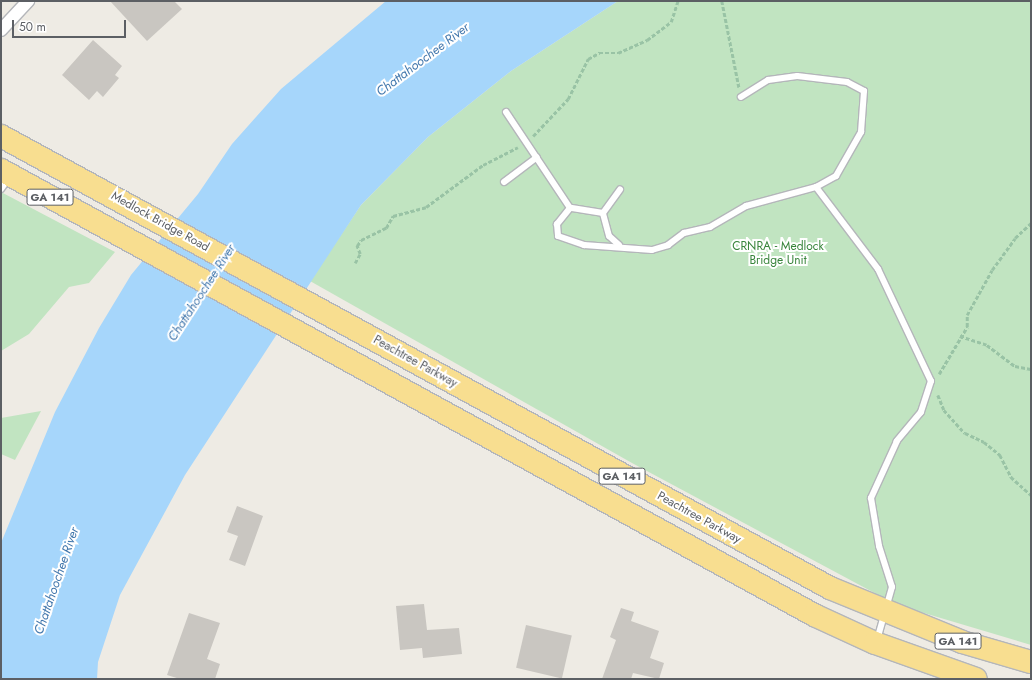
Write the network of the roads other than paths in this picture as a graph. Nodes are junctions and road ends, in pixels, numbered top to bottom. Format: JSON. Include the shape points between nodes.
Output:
{"nodes":[{"id":1,"x":28,"y":1,"type":"edge"},
{"id":2,"x":1,"y":30,"type":"edge"},
{"id":3,"x":741,"y":97,"type":"road end"},
{"id":4,"x":506,"y":112,"type":"dead end"},
{"id":5,"x":1,"y":136,"type":"edge"},
{"id":6,"x":537,"y":157,"type":"junction"},
{"id":7,"x":4,"y":178,"type":"edge"},
{"id":8,"x":504,"y":182,"type":"dead end"},
{"id":9,"x":816,"y":187,"type":"junction"},
{"id":10,"x":620,"y":190,"type":"dead end"},
{"id":11,"x":570,"y":208,"type":"junction"},
{"id":12,"x":603,"y":213,"type":"junction"},
{"id":13,"x":619,"y":245,"type":"junction"},
{"id":14,"x":360,"y":332,"type":"joint"},
{"id":15,"x":887,"y":614,"type":"junction"},
{"id":16,"x":875,"y":643,"type":"junction"},
{"id":17,"x":1031,"y":662,"type":"edge"},
{"id":18,"x":976,"y":679,"type":"edge"}],
"edges":[{"from":1,"to":2,"type":"street"},
{"from":3,"to":9,"type":"lane","via":[[768,80],[797,76],[847,82],[864,91],[860,132],[836,176]]},
{"from":4,"to":6,"type":"lane"},
{"from":5,"to":14,"type":"highway","name":"Medlock Bridge Road","number":"GA 141"},
{"from":6,"to":8,"type":"lane"},
{"from":6,"to":11,"type":"lane"},
{"from":7,"to":16,"type":"highway","number":"GA 141","via":[[99,224],[795,604]]},
{"from":9,"to":13,"type":"lane","via":[[746,206],[710,227],[684,233],[668,245],[652,250]]},
{"from":9,"to":15,"type":"lane","via":[[878,269],[931,381],[921,412],[897,441],[871,498],[879,546],[892,587]]},
{"from":10,"to":12,"type":"lane"},
{"from":11,"to":12,"type":"lane"},
{"from":11,"to":13,"type":"lane","via":[[557,224],[558,236],[584,245]]},
{"from":12,"to":13,"type":"lane","via":[[609,236]]},
{"from":14,"to":15,"type":"highway","name":"Peachtree Parkway","number":"GA 141","via":[[773,559]]},
{"from":15,"to":16,"type":"lane"},
{"from":15,"to":17,"type":"highway","name":"Peachtree Parkway","number":"GA 141","via":[[962,642]]},
{"from":16,"to":18,"type":"highway","number":"GA 141"}]}
